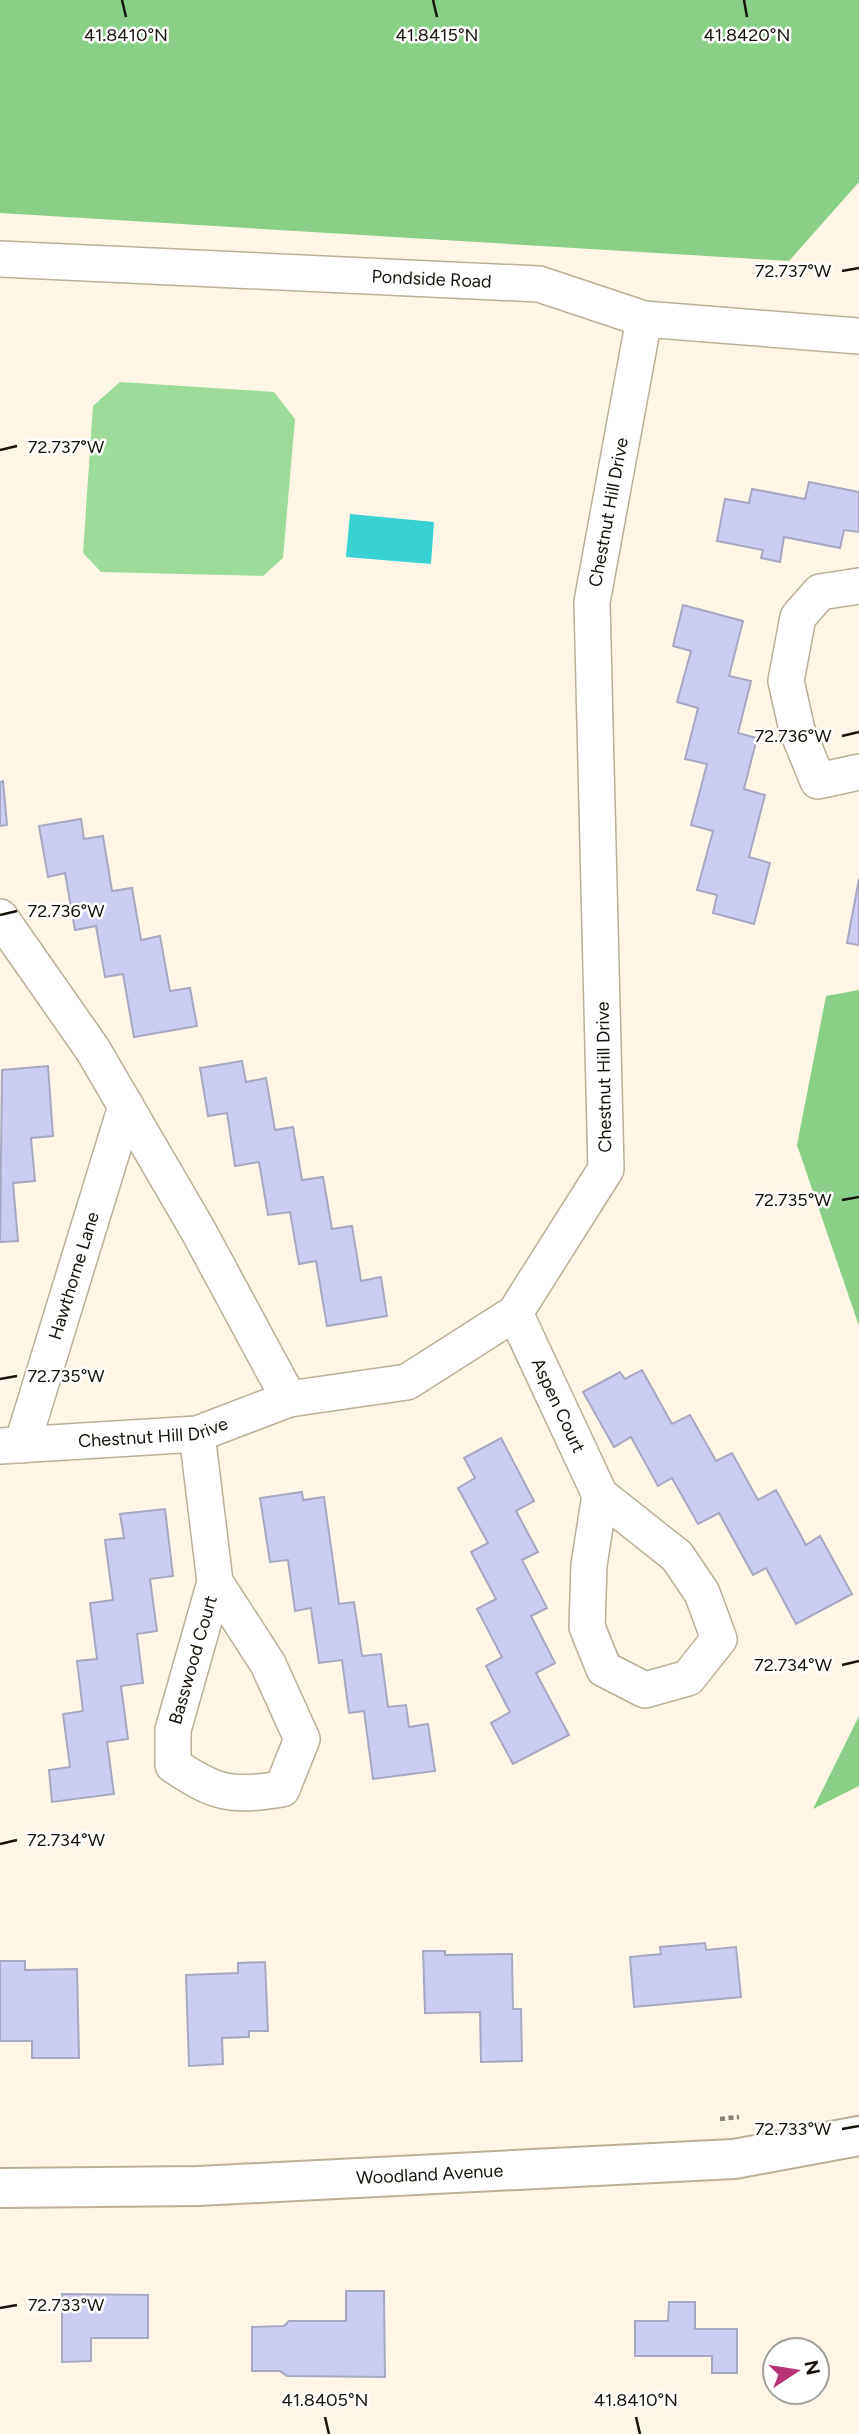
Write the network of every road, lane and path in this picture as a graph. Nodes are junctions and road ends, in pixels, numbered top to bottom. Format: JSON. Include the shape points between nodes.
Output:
{"nodes":[{"id":1,"x":0,"y":259,"type":"edge"},
{"id":2,"x":644,"y":319,"type":"junction"},
{"id":3,"x":859,"y":336,"type":"edge"},
{"id":4,"x":859,"y":586,"type":"edge"},
{"id":5,"x":859,"y":772,"type":"edge"},
{"id":6,"x":0,"y":917,"type":"edge"},
{"id":7,"x":126,"y":1106,"type":"junction"},
{"id":8,"x":515,"y":1313,"type":"junction"},
{"id":9,"x":289,"y":1399,"type":"junction"},
{"id":10,"x":197,"y":1434,"type":"junction"},
{"id":11,"x":11,"y":1445,"type":"edge"},
{"id":12,"x":600,"y":1495,"type":"junction"},
{"id":13,"x":215,"y":1583,"type":"junction"},
{"id":14,"x":741,"y":2116,"type":"dead end"},
{"id":15,"x":714,"y":2120,"type":"dead end"},
{"id":16,"x":859,"y":2136,"type":"edge"},
{"id":17,"x":0,"y":2188,"type":"edge"}],
"edges":[{"from":1,"to":2,"type":"street","name":"Pondside Road","via":[[539,284]]},
{"from":2,"to":3,"type":"street","name":"Pondside Road"},
{"from":2,"to":8,"type":"street","name":"Chestnut Hill Drive","via":[[592,602],[606,1170]]},
{"from":4,"to":5,"type":"street","via":[[820,592],[798,617],[786,681],[797,730],[818,781]]},
{"from":6,"to":7,"type":"street","via":[[93,1050]]},
{"from":7,"to":9,"type":"street"},
{"from":7,"to":11,"type":"street","name":"Hawthorne Lane"},
{"from":8,"to":9,"type":"street","name":"Chestnut Hill Drive","via":[[407,1382]]},
{"from":8,"to":12,"type":"street","name":"Aspen Court"},
{"from":9,"to":10,"type":"street","name":"Chestnut Hill Drive"},
{"from":10,"to":11,"type":"street","name":"Chestnut Hill Drive"},
{"from":10,"to":13,"type":"street","name":"Basswood Court"},
{"from":12,"to":12,"type":"street","name":"Aspen Court","via":[[589,1565],[587,1627],[604,1669],[646,1690],[688,1678],[719,1639],[702,1593],[677,1556]]},
{"from":13,"to":13,"type":"street","name":"Basswood Court","via":[[173,1730],[173,1765],[202,1785],[241,1796],[282,1789],[302,1739],[268,1664]]},
{"from":14,"to":15,"type":"path"},
{"from":16,"to":17,"type":"street","name":"Woodland Avenue","via":[[734,2159],[198,2186]]}]}
